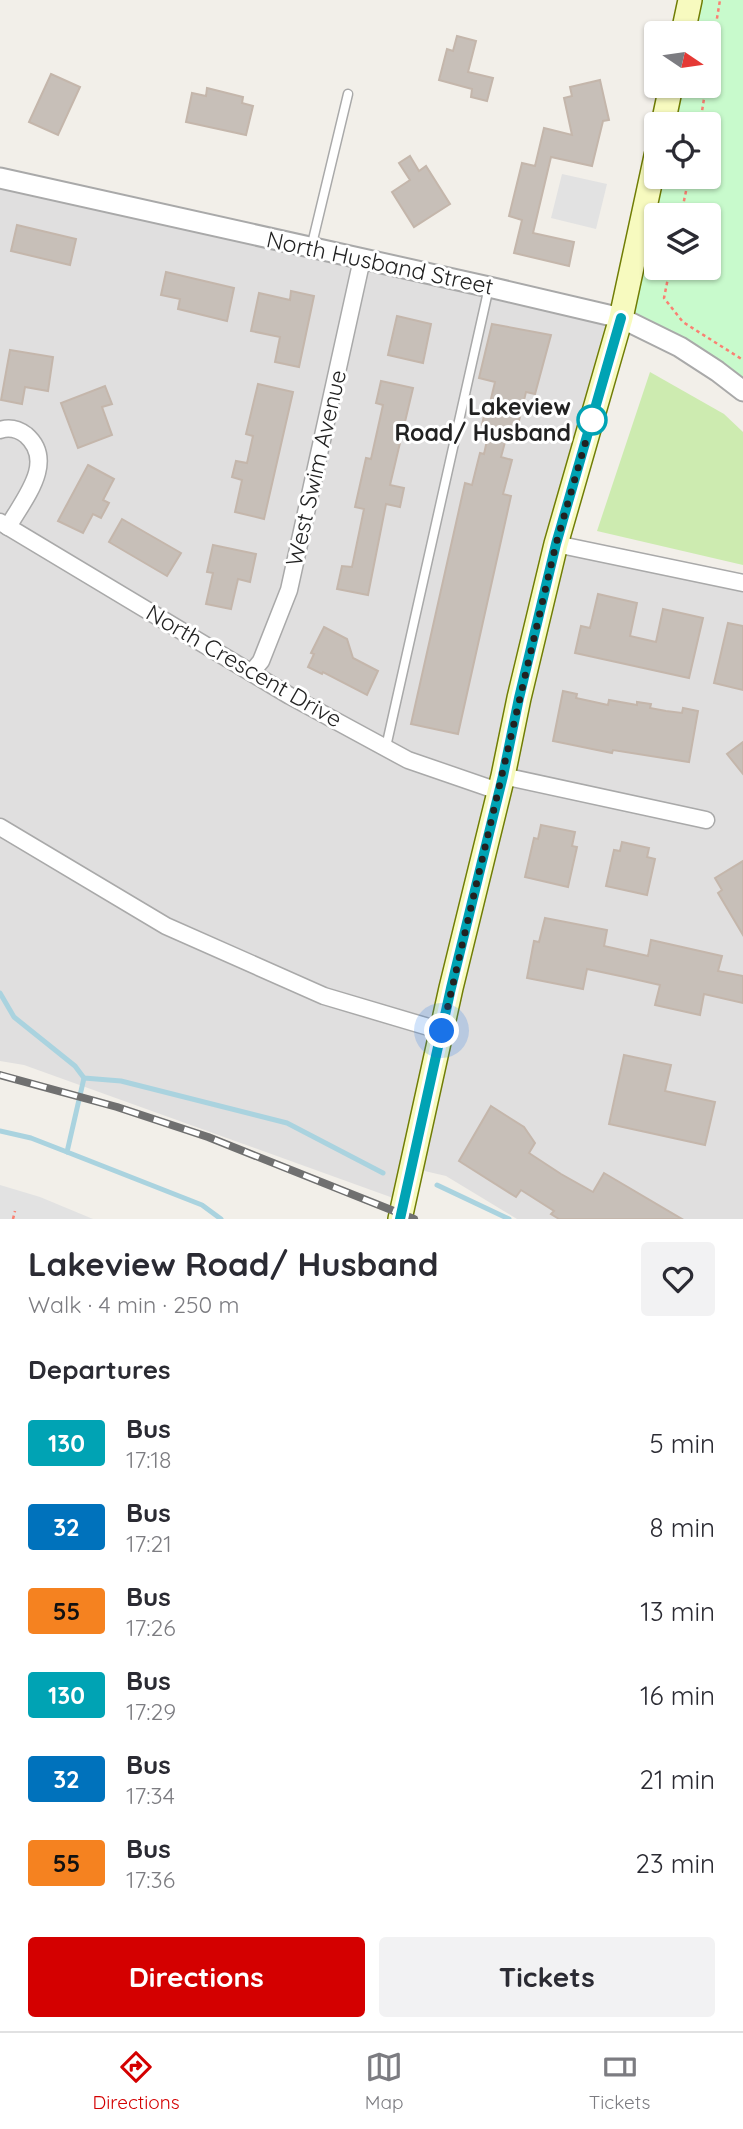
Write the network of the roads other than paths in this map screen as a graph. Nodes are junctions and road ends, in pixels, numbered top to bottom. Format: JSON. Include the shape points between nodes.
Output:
{"nodes":[{"id":1,"x":690,"y":0,"type":"edge"},
{"id":2,"x":686,"y":21,"type":"edge"},
{"id":3,"x":348,"y":94,"type":"dead end"},
{"id":4,"x":0,"y":177,"type":"edge"},
{"id":5,"x":649,"y":189,"type":"edge"},
{"id":6,"x":311,"y":248,"type":"junction"},
{"id":7,"x":362,"y":259,"type":"junction"},
{"id":8,"x":489,"y":286,"type":"junction"},
{"id":9,"x":621,"y":318,"type":"junction"},
{"id":10,"x":743,"y":391,"type":"edge"},
{"id":11,"x":0,"y":430,"type":"edge"},
{"id":12,"x":4,"y":525,"type":"edge"},
{"id":13,"x":556,"y":544,"type":"junction"},
{"id":14,"x":743,"y":583,"type":"edge"},
{"id":15,"x":252,"y":672,"type":"junction"},
{"id":16,"x":386,"y":747,"type":"junction"},
{"id":17,"x":501,"y":783,"type":"junction"},
{"id":18,"x":706,"y":820,"type":"dead end"},
{"id":19,"x":0,"y":827,"type":"edge"},
{"id":20,"x":442,"y":1031,"type":"junction"},
{"id":21,"x":400,"y":1219,"type":"edge"}],
"edges":[{"from":1,"to":2,"type":"main road"},
{"from":3,"to":6,"type":"lane"},
{"from":4,"to":6,"type":"street","name":"North Husband Street"},
{"from":5,"to":9,"type":"main road"},
{"from":6,"to":7,"type":"street","name":"North Husband Street"},
{"from":7,"to":8,"type":"street","name":"North Husband Street"},
{"from":7,"to":15,"type":"street","name":"West Swim Avenue","via":[[289,590],[261,661]]},
{"from":8,"to":9,"type":"street","name":"North Husband Street"},
{"from":8,"to":16,"type":"lane"},
{"from":9,"to":10,"type":"street","name":"North Husband Street","via":[[680,347]]},
{"from":9,"to":13,"type":"main road"},
{"from":11,"to":12,"type":"street","via":[[22,432],[34,443],[40,464]]},
{"from":12,"to":15,"type":"street","name":"North Crescent Drive"},
{"from":13,"to":14,"type":"street"},
{"from":13,"to":17,"type":"main road"},
{"from":15,"to":16,"type":"street","name":"North Crescent Drive"},
{"from":16,"to":17,"type":"street","name":"North Crescent Drive","via":[[408,760]]},
{"from":17,"to":18,"type":"street","name":"North Crescent Drive"},
{"from":17,"to":20,"type":"main road"},
{"from":19,"to":20,"type":"street","via":[[166,926],[324,996]]},
{"from":20,"to":21,"type":"main road"}]}
